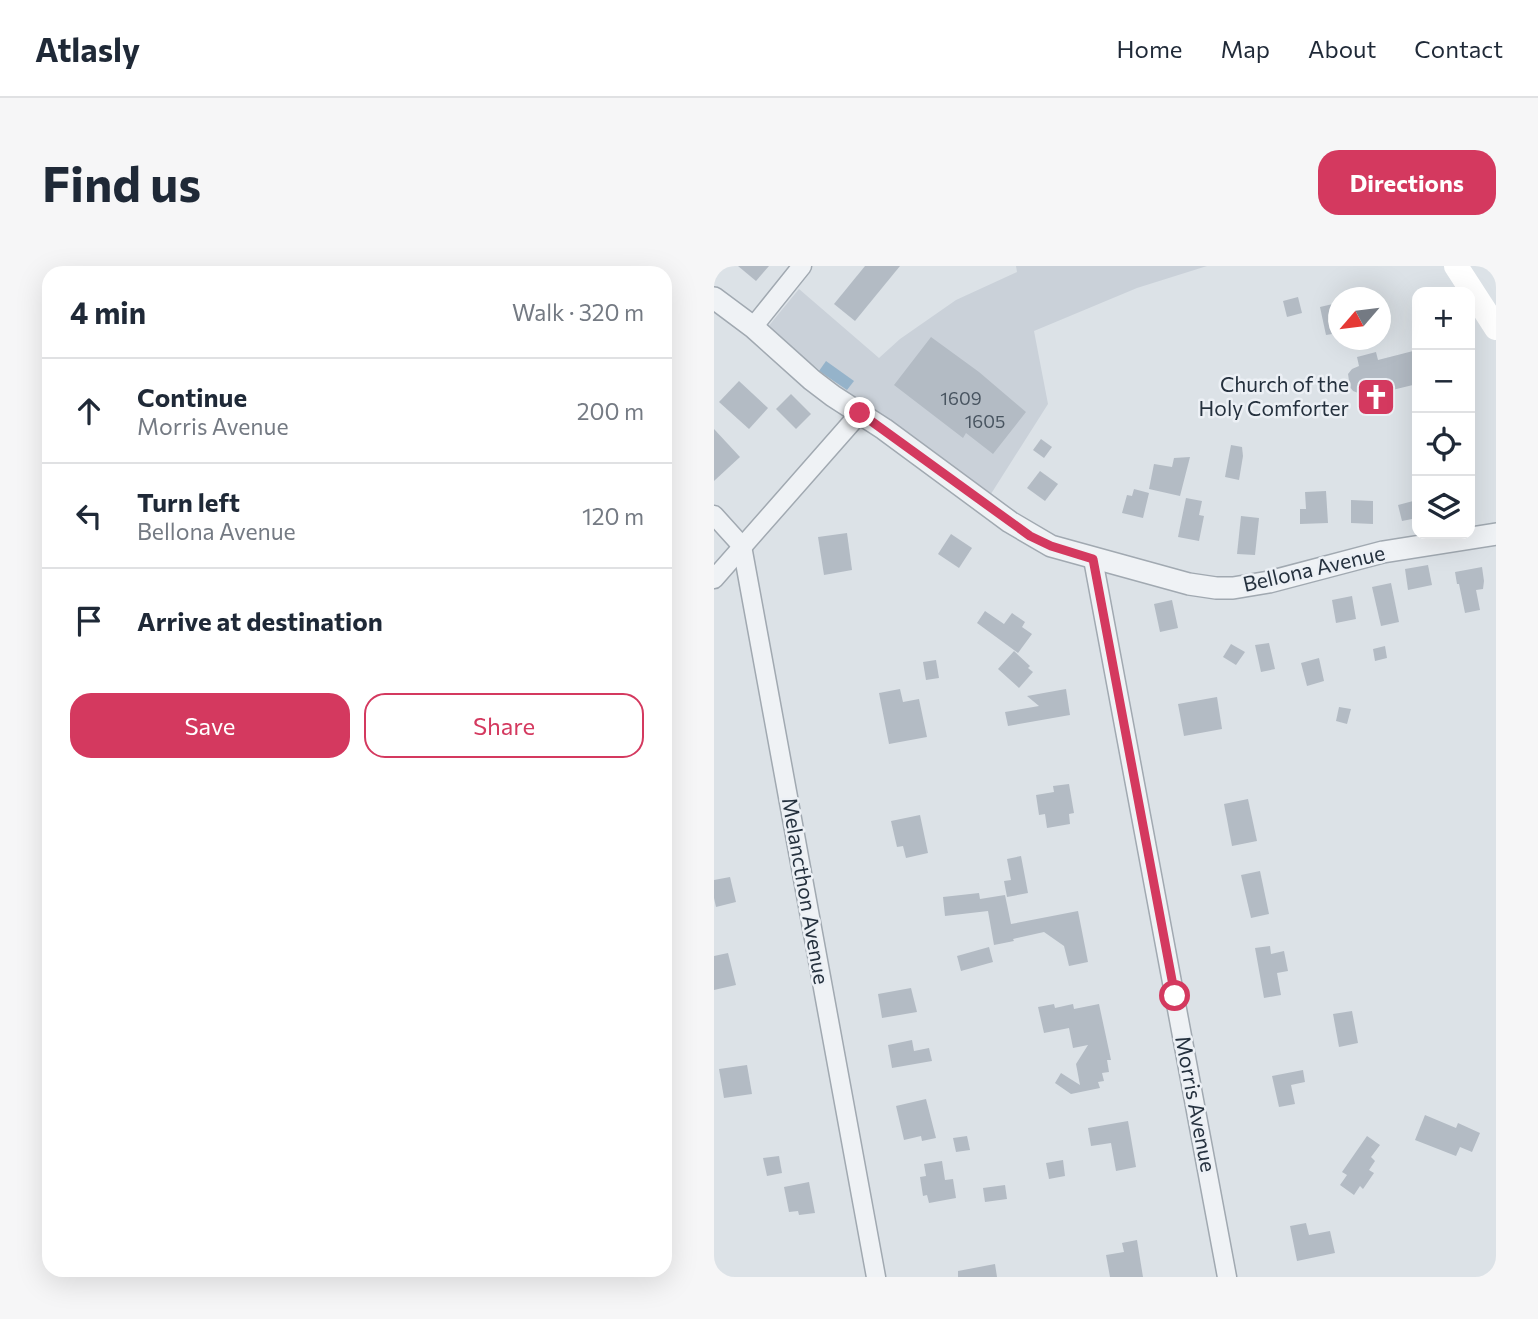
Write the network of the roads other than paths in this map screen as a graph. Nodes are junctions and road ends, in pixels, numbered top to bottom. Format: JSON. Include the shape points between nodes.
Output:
{"nodes":[{"id":1,"x":802,"y":266,"type":"edge"},
{"id":2,"x":1455,"y":266,"type":"edge"},
{"id":3,"x":714,"y":298,"type":"edge"},
{"id":4,"x":753,"y":327,"type":"junction"},
{"id":5,"x":1496,"y":328,"type":"edge"},
{"id":6,"x":860,"y":413,"type":"junction"},
{"id":7,"x":714,"y":515,"type":"edge"},
{"id":8,"x":1496,"y":534,"type":"edge"},
{"id":9,"x":742,"y":546,"type":"junction"},
{"id":10,"x":1093,"y":559,"type":"junction"},
{"id":11,"x":714,"y":579,"type":"edge"},
{"id":12,"x":876,"y":1277,"type":"edge"},
{"id":13,"x":1227,"y":1277,"type":"edge"}],
"edges":[{"from":1,"to":4,"type":"street"},
{"from":2,"to":5,"type":"main road"},
{"from":3,"to":4,"type":"street","name":"Bellona Avenue"},
{"from":4,"to":6,"type":"street","name":"Bellona Avenue","via":[[812,380]]},
{"from":6,"to":9,"type":"street"},
{"from":6,"to":10,"type":"street","name":"Bellona Avenue","via":[[1030,536]]},
{"from":7,"to":9,"type":"street"},
{"from":8,"to":10,"type":"street","name":"Bellona Avenue","via":[[1383,552],[1233,588],[1189,584]]},
{"from":9,"to":11,"type":"street"},
{"from":9,"to":12,"type":"street","name":"Melancthon Avenue"},
{"from":10,"to":13,"type":"street","name":"Morris Avenue"}]}
